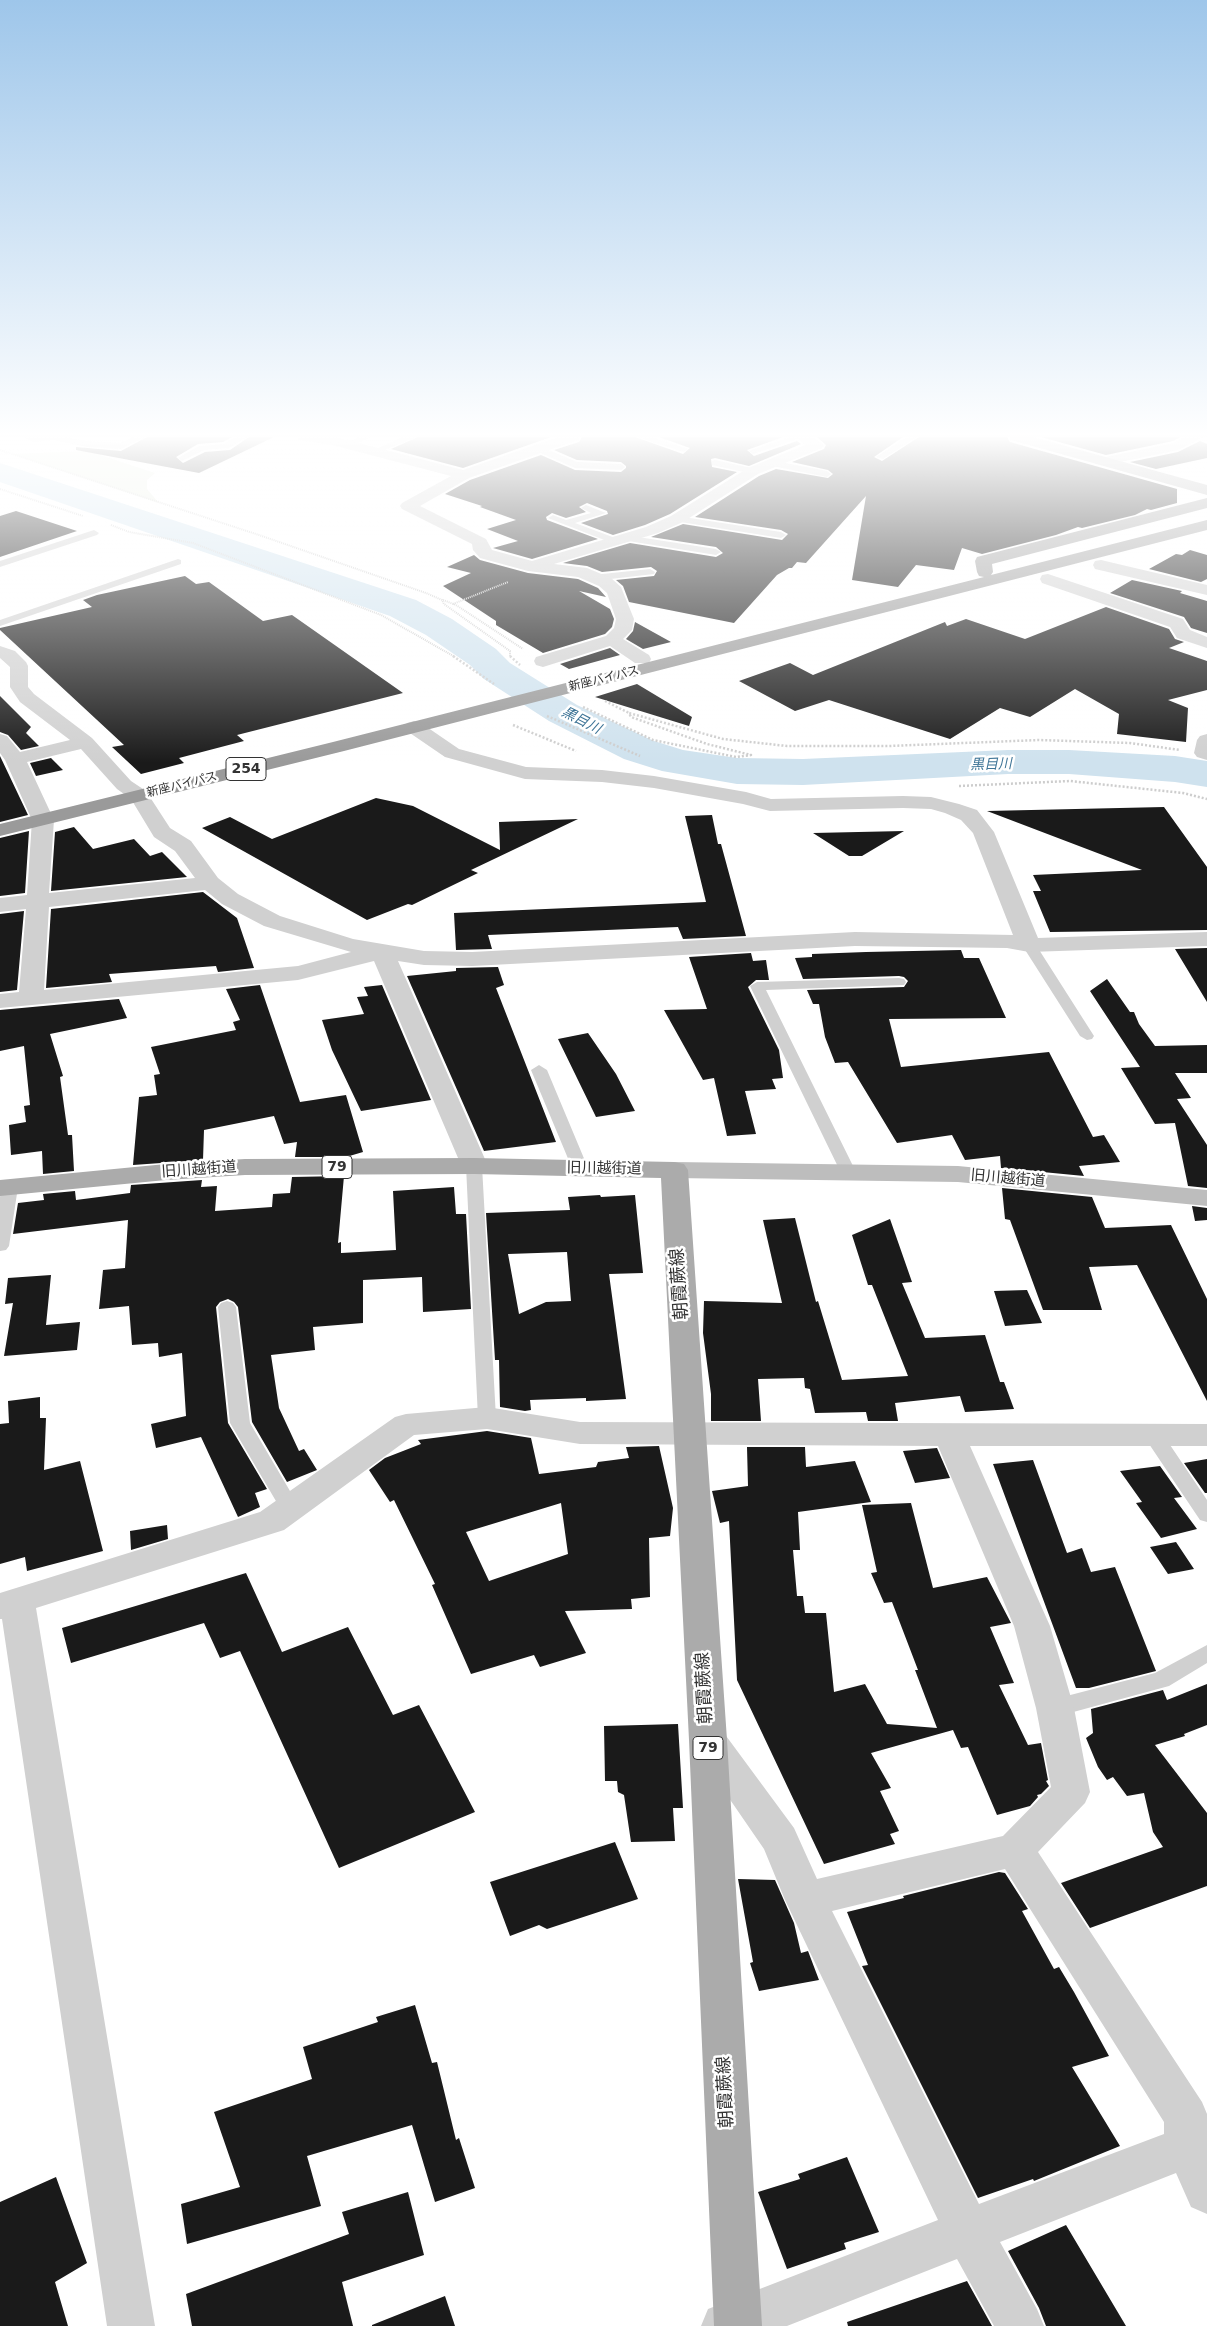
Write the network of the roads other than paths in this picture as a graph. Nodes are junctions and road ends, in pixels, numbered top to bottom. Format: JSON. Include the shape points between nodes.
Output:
{"nodes":[{"id":1,"x":56,"y":546,"type":"edge"},
{"id":2,"x":480,"y":546,"type":"edge"},
{"id":3,"x":600,"y":546,"type":"edge"},
{"id":4,"x":664,"y":546,"type":"edge"},
{"id":5,"x":1043,"y":546,"type":"edge"},
{"id":6,"x":1101,"y":546,"type":"edge"},
{"id":7,"x":1121,"y":546,"type":"edge"},
{"id":8,"x":1184,"y":546,"type":"edge"},
{"id":9,"x":716,"y":552,"type":"dead end"},
{"id":10,"x":178,"y":562,"type":"dead end"},
{"id":11,"x":0,"y":564,"type":"edge"},
{"id":12,"x":1102,"y":565,"type":"junction"},
{"id":13,"x":528,"y":566,"type":"junction"},
{"id":14,"x":650,"y":572,"type":"dead end"},
{"id":15,"x":991,"y":575,"type":"junction"},
{"id":16,"x":593,"y":578,"type":"junction"},
{"id":17,"x":1048,"y":579,"type":"junction"},
{"id":18,"x":1207,"y":590,"type":"edge"},
{"id":19,"x":0,"y":623,"type":"edge"},
{"id":20,"x":612,"y":640,"type":"junction"},
{"id":21,"x":1207,"y":643,"type":"edge"},
{"id":22,"x":0,"y":651,"type":"edge"},
{"id":23,"x":642,"y":659,"type":"junction"},
{"id":24,"x":543,"y":661,"type":"road end"},
{"id":25,"x":9,"y":681,"type":"edge"},
{"id":26,"x":573,"y":689,"type":"junction"},
{"id":27,"x":486,"y":703,"type":"junction"},
{"id":28,"x":414,"y":727,"type":"junction"},
{"id":29,"x":0,"y":740,"type":"edge"},
{"id":30,"x":85,"y":742,"type":"junction"},
{"id":31,"x":15,"y":759,"type":"junction"},
{"id":32,"x":132,"y":790,"type":"junction"},
{"id":33,"x":41,"y":814,"type":"junction"},
{"id":34,"x":0,"y":817,"type":"edge"},
{"id":35,"x":0,"y":830,"type":"edge"},
{"id":36,"x":210,"y":883,"type":"junction"},
{"id":37,"x":36,"y":902,"type":"junction"},
{"id":38,"x":0,"y":906,"type":"edge"},
{"id":39,"x":1207,"y":939,"type":"edge"},
{"id":40,"x":1029,"y":945,"type":"junction"},
{"id":41,"x":382,"y":952,"type":"junction"},
{"id":42,"x":899,"y":982,"type":"dead end"},
{"id":43,"x":31,"y":998,"type":"junction"},
{"id":44,"x":0,"y":1001,"type":"edge"},
{"id":45,"x":1087,"y":1036,"type":"dead end"},
{"id":46,"x":539,"y":1070,"type":"dead end"},
{"id":47,"x":474,"y":1166,"type":"junction"},
{"id":48,"x":580,"y":1168,"type":"junction"},
{"id":49,"x":674,"y":1170,"type":"junction"},
{"id":50,"x":848,"y":1172,"type":"junction"},
{"id":51,"x":5,"y":1187,"type":"edge"},
{"id":52,"x":1207,"y":1198,"type":"edge"},
{"id":53,"x":0,"y":1246,"type":"edge"},
{"id":54,"x":227,"y":1307,"type":"dead end"},
{"id":55,"x":487,"y":1418,"type":"junction"},
{"id":56,"x":691,"y":1435,"type":"junction"},
{"id":57,"x":949,"y":1435,"type":"junction"},
{"id":58,"x":1153,"y":1435,"type":"junction"},
{"id":59,"x":1207,"y":1435,"type":"edge"},
{"id":60,"x":290,"y":1508,"type":"junction"},
{"id":61,"x":1207,"y":1515,"type":"edge"},
{"id":62,"x":9,"y":1603,"type":"edge"},
{"id":63,"x":1207,"y":1653,"type":"edge"},
{"id":64,"x":1055,"y":1708,"type":"junction"},
{"id":65,"x":708,"y":1740,"type":"junction"},
{"id":66,"x":1015,"y":1850,"type":"junction"},
{"id":67,"x":805,"y":1900,"type":"junction"},
{"id":68,"x":1197,"y":2143,"type":"edge"},
{"id":69,"x":1207,"y":2191,"type":"edge"},
{"id":70,"x":969,"y":2233,"type":"junction"},
{"id":71,"x":734,"y":2324,"type":"edge"},
{"id":72,"x":130,"y":2326,"type":"edge"},
{"id":73,"x":1020,"y":2326,"type":"edge"}],
"edges":[{"from":1,"to":11,"type":"lane"},
{"from":2,"to":13,"type":"street","via":[[486,554]]},
{"from":3,"to":13,"type":"street"},
{"from":4,"to":9,"type":"lane"},
{"from":5,"to":15,"type":"highway","via":[[983,561]]},
{"from":6,"to":15,"type":"highway","name":"新座バイパス","number":"254"},
{"from":7,"to":15,"type":"highway","name":"新座バイパス","number":"254"},
{"from":8,"to":12,"type":"highway"},
{"from":10,"to":19,"type":"lane"},
{"from":12,"to":17,"type":"highway"},
{"from":12,"to":18,"type":"street"},
{"from":13,"to":16,"type":"street","via":[[581,572]]},
{"from":14,"to":16,"type":"lane"},
{"from":15,"to":17,"type":"highway","via":[[1027,583]]},
{"from":15,"to":23,"type":"highway","name":"新座バイパス","number":"254"},
{"from":15,"to":26,"type":"highway","name":"新座バイパス","number":"254"},
{"from":16,"to":20,"type":"street","via":[[605,582],[615,591],[625,619],[623,630]]},
{"from":17,"to":21,"type":"street","via":[[1177,623],[1183,634]]},
{"from":20,"to":23,"type":"street"},
{"from":20,"to":24,"type":"street"},
{"from":22,"to":25,"type":"street","via":[[19,666]]},
{"from":23,"to":26,"type":"highway","name":"新座バイパス","number":"254"},
{"from":25,"to":30,"type":"street","via":[[19,687],[26,698]]},
{"from":26,"to":27,"type":"highway","name":"新座バイパス","number":"254"},
{"from":27,"to":28,"type":"highway","name":"新座バイパス","number":"254"},
{"from":27,"to":32,"type":"highway","name":"新座バイパス","number":"254"},
{"from":28,"to":32,"type":"highway","name":"新座バイパス","number":"254"},
{"from":28,"to":40,"type":"street","via":[[452,753],[525,773],[654,782],[770,805],[903,802],[952,808],[969,815],[983,832]]},
{"from":29,"to":31,"type":"street"},
{"from":30,"to":31,"type":"street"},
{"from":30,"to":32,"type":"street"},
{"from":31,"to":33,"type":"street"},
{"from":32,"to":33,"type":"highway","name":"新座バイパス","number":"254"},
{"from":32,"to":36,"type":"street","via":[[162,832],[183,846]]},
{"from":33,"to":34,"type":"highway","name":"新座バイパス","number":"254"},
{"from":33,"to":35,"type":"highway","name":"新座バイパス","number":"254"},
{"from":33,"to":37,"type":"street"},
{"from":36,"to":37,"type":"street"},
{"from":36,"to":41,"type":"street","via":[[230,899],[272,921]]},
{"from":37,"to":38,"type":"street"},
{"from":37,"to":43,"type":"street"},
{"from":39,"to":40,"type":"street"},
{"from":40,"to":41,"type":"street","via":[[999,941],[856,939],[472,959],[424,958]]},
{"from":40,"to":45,"type":"lane"},
{"from":41,"to":43,"type":"street","via":[[298,973]]},
{"from":41,"to":47,"type":"street"},
{"from":42,"to":50,"type":"lane","via":[[756,986]]},
{"from":43,"to":44,"type":"street"},
{"from":46,"to":48,"type":"lane"},
{"from":47,"to":48,"type":"main road","name":"旧川越街道","number":"79"},
{"from":47,"to":51,"type":"main road","name":"旧川越街道","number":"79","via":[[245,1167]]},
{"from":47,"to":55,"type":"lane"},
{"from":48,"to":49,"type":"main road","name":"旧川越街道","number":"79"},
{"from":49,"to":50,"type":"main road","name":"旧川越街道"},
{"from":49,"to":56,"type":"main road","name":"朝霞蕨線","number":"79"},
{"from":50,"to":52,"type":"main road","name":"旧川越街道","via":[[972,1175]]},
{"from":51,"to":53,"type":"lane"},
{"from":54,"to":60,"type":"lane","via":[[240,1423]]},
{"from":55,"to":56,"type":"street","via":[[580,1433]]},
{"from":55,"to":60,"type":"street","via":[[406,1425]]},
{"from":56,"to":57,"type":"street"},
{"from":56,"to":65,"type":"main road","name":"朝霞蕨線","number":"79"},
{"from":57,"to":58,"type":"street"},
{"from":57,"to":64,"type":"street","via":[[1032,1626]]},
{"from":58,"to":59,"type":"street"},
{"from":58,"to":61,"type":"lane"},
{"from":60,"to":62,"type":"street","via":[[272,1521]]},
{"from":62,"to":72,"type":"street"},
{"from":63,"to":64,"type":"lane","via":[[1161,1680]]},
{"from":64,"to":66,"type":"street","via":[[1070,1792]]},
{"from":65,"to":67,"type":"street","via":[[780,1840]]},
{"from":65,"to":71,"type":"main road","name":"朝霞蕨線","number":"79"},
{"from":66,"to":67,"type":"street"},
{"from":66,"to":68,"type":"street","via":[[1186,2117]]},
{"from":67,"to":70,"type":"street"},
{"from":68,"to":69,"type":"street"},
{"from":68,"to":70,"type":"street"},
{"from":70,"to":71,"type":"street"},
{"from":70,"to":73,"type":"street"}]}
